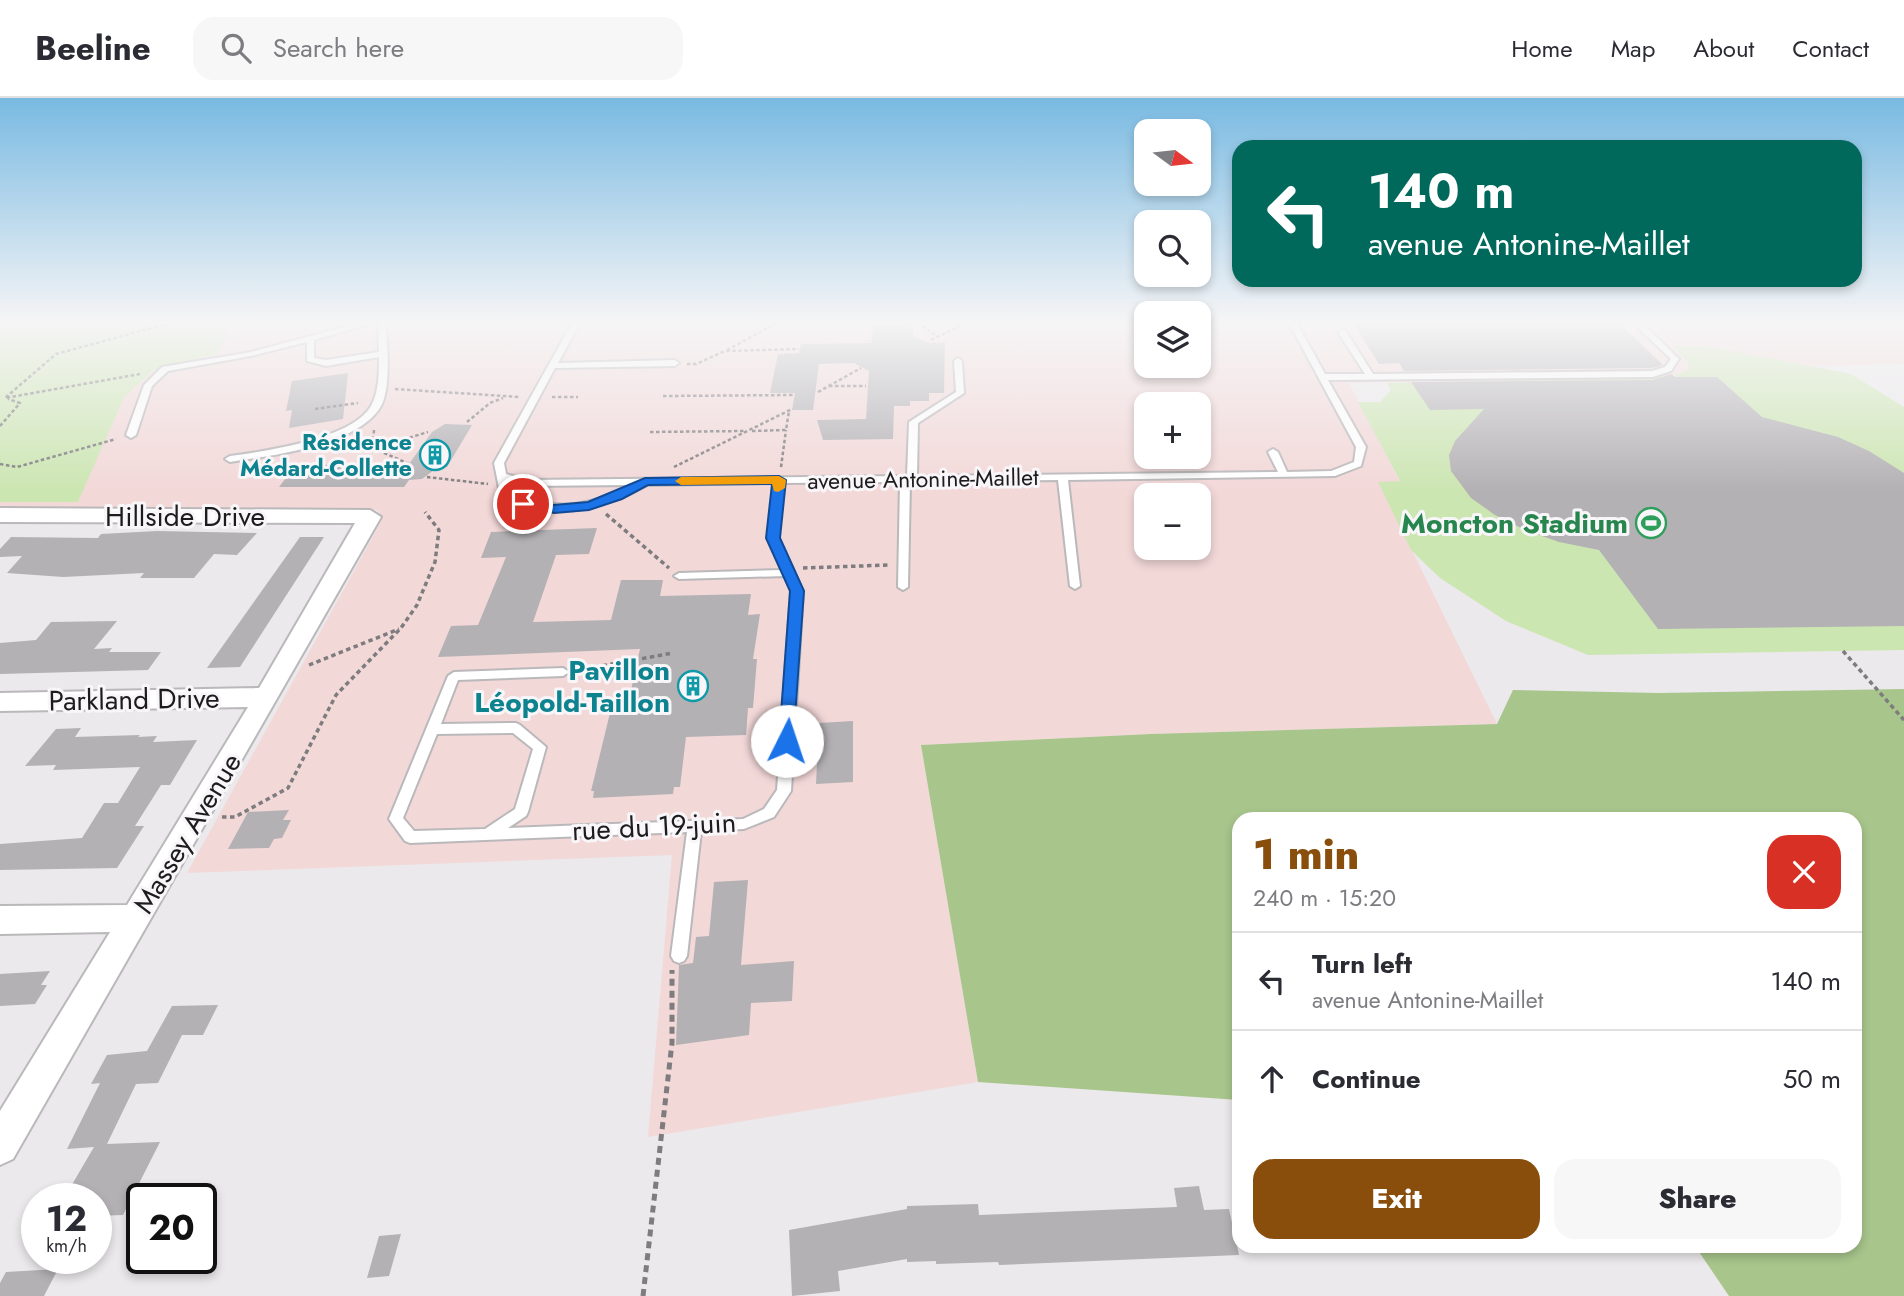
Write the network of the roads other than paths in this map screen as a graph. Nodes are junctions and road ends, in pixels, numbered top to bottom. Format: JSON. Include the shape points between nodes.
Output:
{"nodes":[{"id":1,"x":154,"y":379,"type":"edge"},
{"id":2,"x":380,"y":379,"type":"edge"},
{"id":3,"x":545,"y":379,"type":"edge"},
{"id":4,"x":959,"y":379,"type":"edge"},
{"id":5,"x":1324,"y":379,"type":"edge"},
{"id":6,"x":131,"y":435,"type":"road end"},
{"id":7,"x":1273,"y":453,"type":"dead end"},
{"id":8,"x":230,"y":459,"type":"dead end"},
{"id":9,"x":1284,"y":475,"type":"junction"},
{"id":10,"x":1063,"y":477,"type":"junction"},
{"id":11,"x":908,"y":479,"type":"junction"},
{"id":12,"x":779,"y":480,"type":"junction"},
{"id":13,"x":502,"y":481,"type":"junction"},
{"id":14,"x":645,"y":482,"type":"junction"},
{"id":15,"x":0,"y":516,"type":"edge"},
{"id":16,"x":370,"y":517,"type":"joint"},
{"id":17,"x":788,"y":571,"type":"junction"},
{"id":18,"x":679,"y":576,"type":"road end"},
{"id":19,"x":1076,"y":586,"type":"dead end"},
{"id":20,"x":903,"y":587,"type":"dead end"},
{"id":21,"x":563,"y":672,"type":"road end"},
{"id":22,"x":273,"y":687,"type":"junction"},
{"id":23,"x":0,"y":702,"type":"edge"},
{"id":24,"x":433,"y":729,"type":"junction"},
{"id":25,"x":695,"y":826,"type":"junction"},
{"id":26,"x":488,"y":834,"type":"junction"},
{"id":27,"x":136,"y":918,"type":"junction"},
{"id":28,"x":0,"y":920,"type":"edge"},
{"id":29,"x":679,"y":956,"type":"road end"},
{"id":30,"x":0,"y":1146,"type":"edge"}],
"edges":[{"from":1,"to":6,"type":"lane","via":[[148,385]]},
{"from":2,"to":8,"type":"lane","via":[[377,402],[365,419],[281,452]]},
{"from":3,"to":13,"type":"lane","via":[[499,463]]},
{"from":4,"to":11,"type":"lane","via":[[960,393],[914,422]]},
{"from":5,"to":9,"type":"lane","name":"avenue Antonine-Maillet","via":[[1361,447],[1358,464],[1332,474]]},
{"from":7,"to":9,"type":"lane"},
{"from":9,"to":10,"type":"lane","name":"avenue Antonine-Maillet"},
{"from":10,"to":11,"type":"lane","name":"avenue Antonine-Maillet"},
{"from":10,"to":19,"type":"lane"},
{"from":11,"to":12,"type":"lane","name":"avenue Antonine-Maillet"},
{"from":11,"to":20,"type":"lane"},
{"from":12,"to":14,"type":"lane","name":"avenue Antonine-Maillet"},
{"from":12,"to":17,"type":"lane","name":"rue du 19-juin","via":[[773,538]]},
{"from":13,"to":14,"type":"lane","name":"avenue Antonine-Maillet"},
{"from":13,"to":14,"type":"lane","via":[[505,493],[523,504],[554,509],[595,504]]},
{"from":15,"to":16,"type":"street","name":"Hillside Drive"},
{"from":16,"to":22,"type":"street","name":"Massey Avenue"},
{"from":17,"to":18,"type":"lane"},
{"from":17,"to":25,"type":"lane","name":"rue du 19-juin","via":[[797,591],[784,791],[769,813],[744,824]]},
{"from":21,"to":24,"type":"lane","via":[[454,676]]},
{"from":22,"to":23,"type":"street","name":"Parkland Drive"},
{"from":22,"to":27,"type":"street","name":"Massey Avenue"},
{"from":24,"to":26,"type":"lane","name":"rue du 19-juin","via":[[396,819],[410,837]]},
{"from":24,"to":26,"type":"lane","via":[[516,728],[540,747],[521,812]]},
{"from":25,"to":26,"type":"lane","name":"rue du 19-juin"},
{"from":25,"to":29,"type":"lane"},
{"from":27,"to":28,"type":"street"},
{"from":27,"to":30,"type":"street","name":"Massey Avenue"}]}
